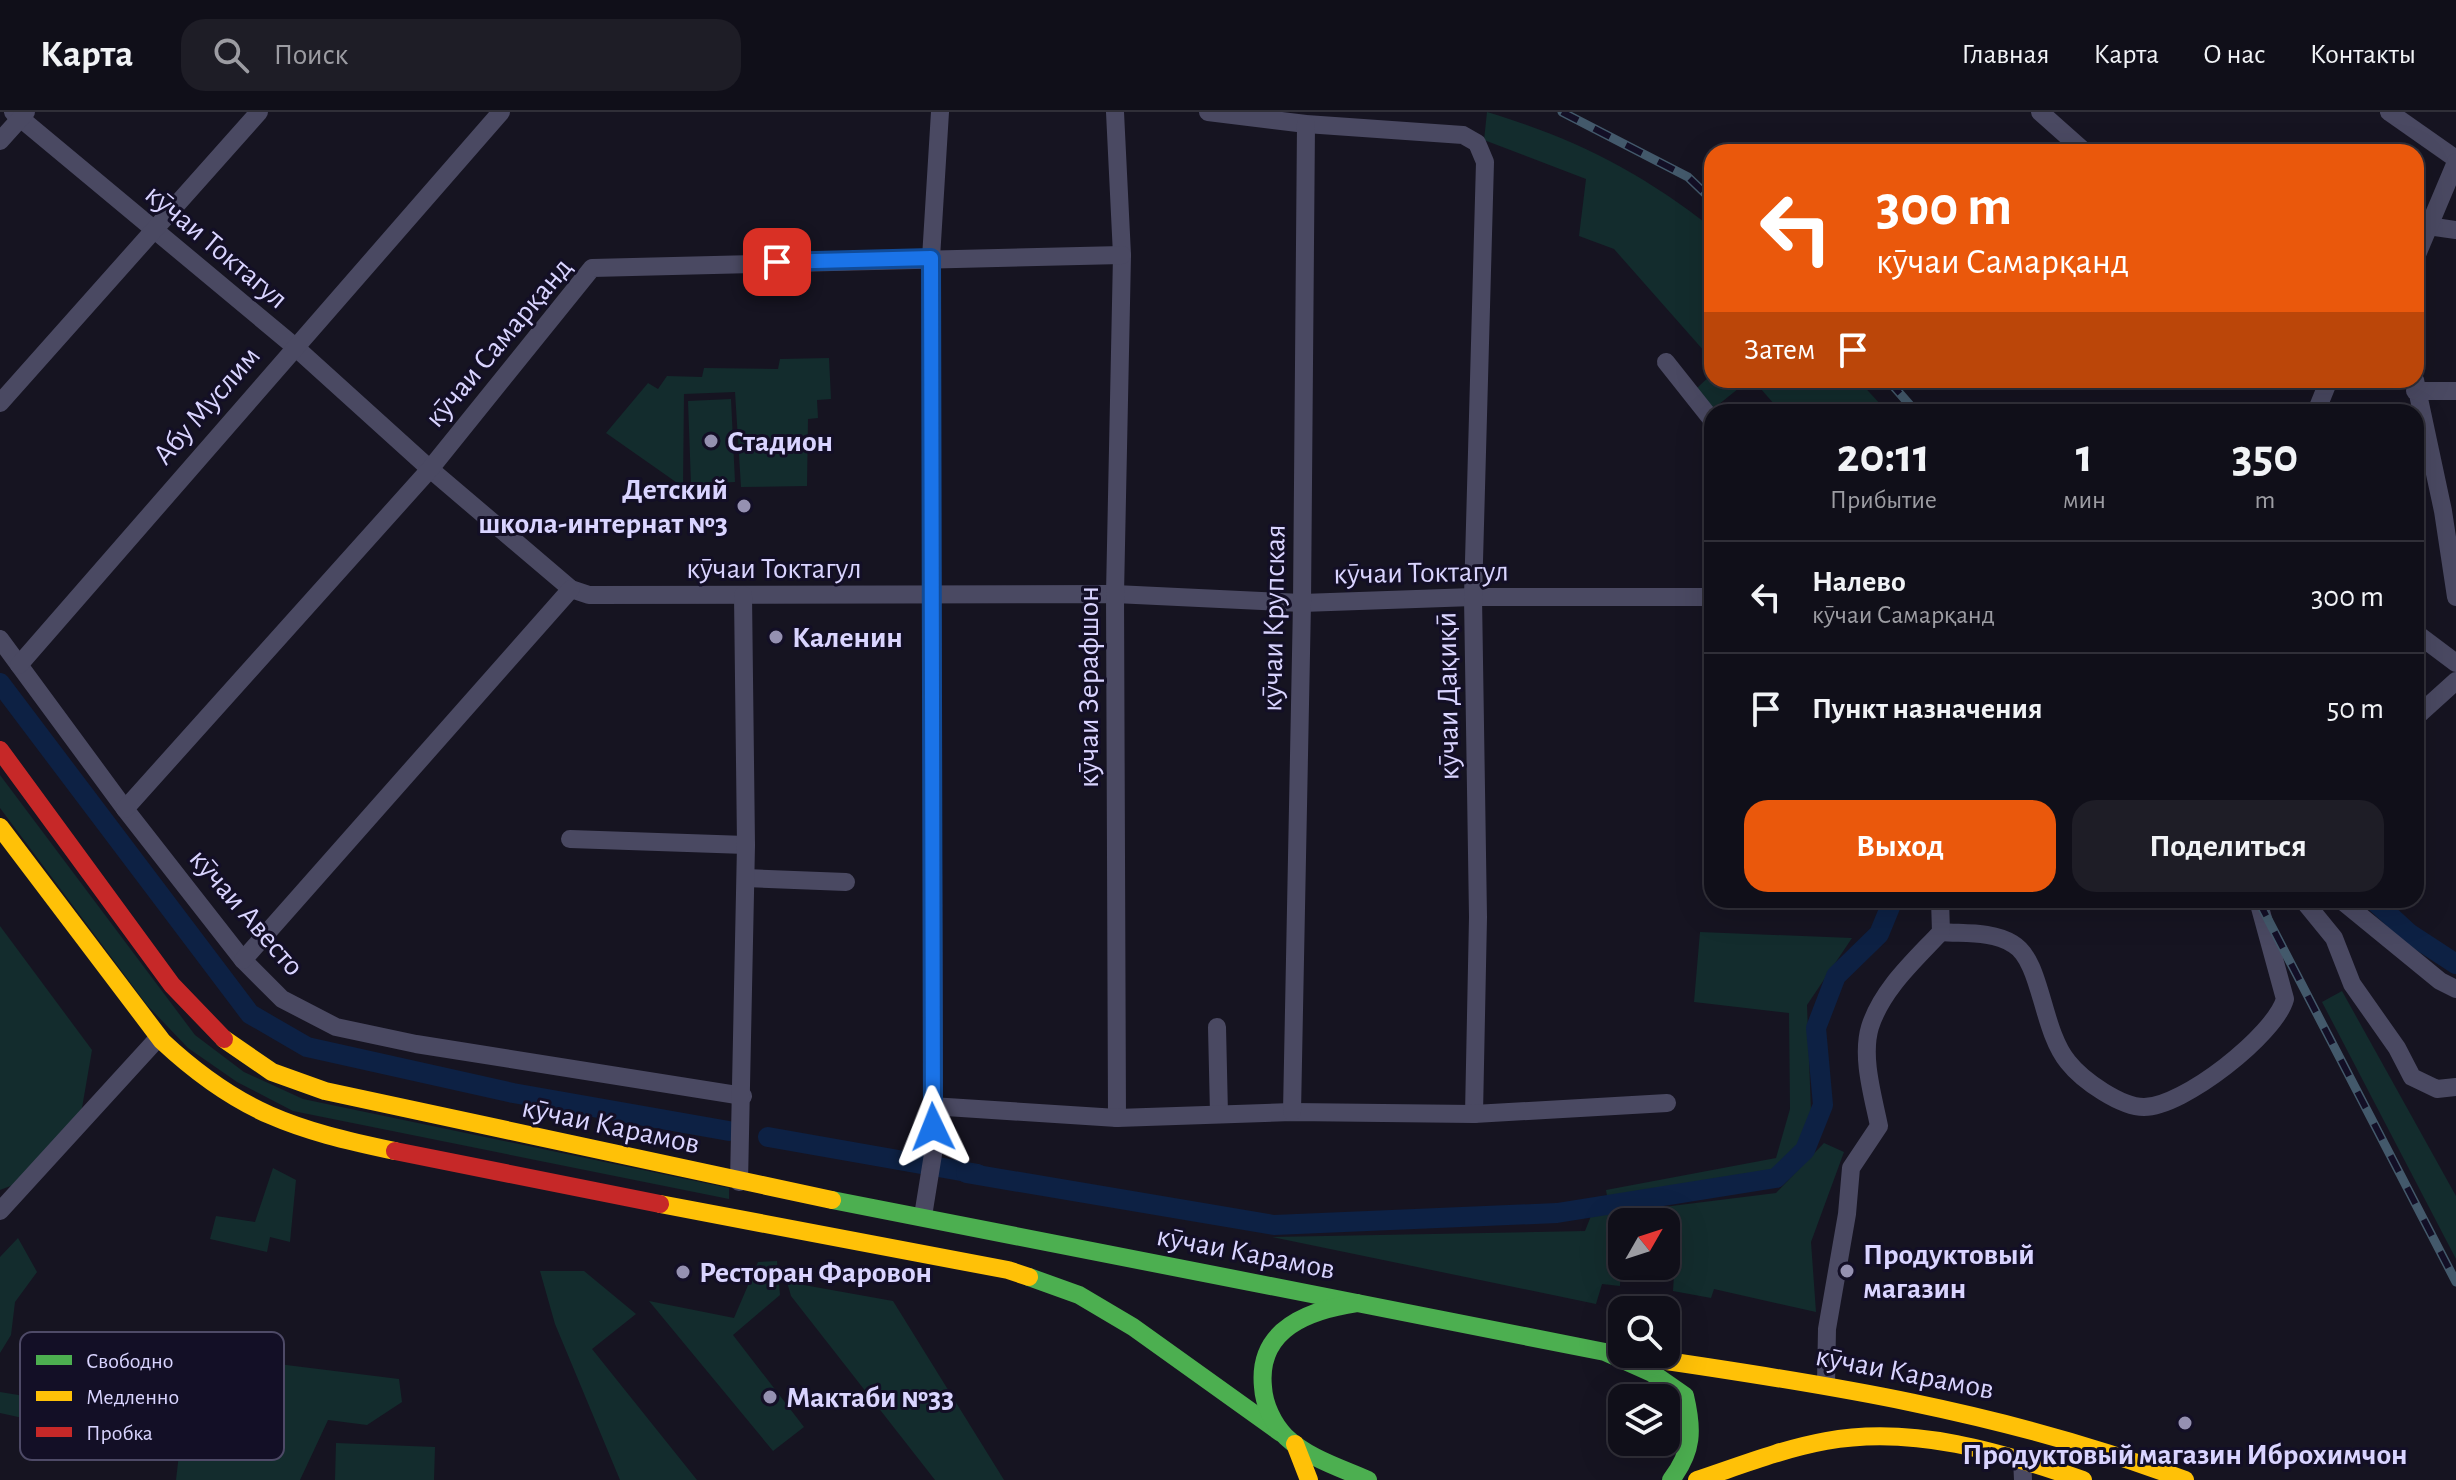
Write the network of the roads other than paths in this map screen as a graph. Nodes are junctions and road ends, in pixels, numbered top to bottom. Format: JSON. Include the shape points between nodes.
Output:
{"nodes":[{"id":1,"x":259,"y":112,"type":"edge"},
{"id":2,"x":501,"y":112,"type":"edge"},
{"id":3,"x":940,"y":112,"type":"edge"},
{"id":4,"x":1115,"y":112,"type":"edge"},
{"id":5,"x":1208,"y":112,"type":"edge"},
{"id":6,"x":2040,"y":112,"type":"edge"},
{"id":7,"x":2389,"y":112,"type":"edge"},
{"id":8,"x":20,"y":114,"type":"edge"},
{"id":9,"x":1306,"y":124,"type":"junction"},
{"id":10,"x":0,"y":141,"type":"edge"},
{"id":11,"x":2076,"y":144,"type":"edge"},
{"id":12,"x":2456,"y":160,"type":"edge"},
{"id":13,"x":2428,"y":226,"type":"junction"},
{"id":14,"x":153,"y":229,"type":"junction"},
{"id":15,"x":2456,"y":230,"type":"edge"},
{"id":16,"x":2424,"y":236,"type":"edge"},
{"id":17,"x":1122,"y":255,"type":"junction"},
{"id":18,"x":931,"y":258,"type":"junction"},
{"id":19,"x":294,"y":346,"type":"junction"},
{"id":20,"x":1666,"y":362,"type":"dead end"},
{"id":21,"x":2424,"y":386,"type":"edge"},
{"id":22,"x":2456,"y":391,"type":"edge"},
{"id":23,"x":0,"y":403,"type":"edge"},
{"id":24,"x":1704,"y":410,"type":"edge"},
{"id":25,"x":2424,"y":426,"type":"edge"},
{"id":26,"x":430,"y":469,"type":"junction"},
{"id":27,"x":571,"y":589,"type":"junction"},
{"id":28,"x":1115,"y":594,"type":"junction"},
{"id":29,"x":743,"y":595,"type":"junction"},
{"id":30,"x":933,"y":595,"type":"junction"},
{"id":31,"x":1473,"y":597,"type":"junction"},
{"id":32,"x":1704,"y":597,"type":"edge"},
{"id":33,"x":2456,"y":597,"type":"edge"},
{"id":34,"x":1302,"y":603,"type":"junction"},
{"id":35,"x":0,"y":639,"type":"edge"},
{"id":36,"x":2424,"y":639,"type":"edge"},
{"id":37,"x":2456,"y":663,"type":"edge"},
{"id":38,"x":19,"y":665,"type":"junction"},
{"id":39,"x":2456,"y":681,"type":"edge"},
{"id":40,"x":2424,"y":710,"type":"edge"},
{"id":41,"x":0,"y":750,"type":"edge"},
{"id":42,"x":125,"y":809,"type":"junction"},
{"id":43,"x":0,"y":827,"type":"edge"},
{"id":44,"x":570,"y":839,"type":"dead end"},
{"id":45,"x":746,"y":845,"type":"junction"},
{"id":46,"x":746,"y":878,"type":"junction"},
{"id":47,"x":846,"y":882,"type":"dead end"},
{"id":48,"x":1940,"y":908,"type":"edge"},
{"id":49,"x":2260,"y":908,"type":"edge"},
{"id":50,"x":2310,"y":908,"type":"edge"},
{"id":51,"x":2351,"y":908,"type":"edge"},
{"id":52,"x":1941,"y":932,"type":"junction"},
{"id":53,"x":243,"y":960,"type":"junction"},
{"id":54,"x":2456,"y":989,"type":"edge"},
{"id":55,"x":1217,"y":1027,"type":"dead end"},
{"id":56,"x":159,"y":1037,"type":"junction"},
{"id":57,"x":2456,"y":1087,"type":"edge"},
{"id":58,"x":743,"y":1096,"type":"junction"},
{"id":59,"x":1667,"y":1103,"type":"dead end"},
{"id":60,"x":931,"y":1106,"type":"junction"},
{"id":61,"x":1292,"y":1112,"type":"junction"},
{"id":62,"x":1219,"y":1114,"type":"junction"},
{"id":63,"x":1474,"y":1114,"type":"junction"},
{"id":64,"x":1117,"y":1118,"type":"junction"},
{"id":65,"x":739,"y":1182,"type":"junction"},
{"id":66,"x":0,"y":1211,"type":"edge"},
{"id":67,"x":923,"y":1216,"type":"junction"},
{"id":68,"x":1357,"y":1303,"type":"junction"},
{"id":69,"x":1605,"y":1352,"type":"junction"},
{"id":70,"x":1826,"y":1383,"type":"junction"},
{"id":71,"x":1288,"y":1438,"type":"junction"},
{"id":72,"x":2022,"y":1458,"type":"junction"},
{"id":73,"x":1309,"y":1480,"type":"edge"},
{"id":74,"x":1368,"y":1480,"type":"edge"},
{"id":75,"x":1671,"y":1480,"type":"edge"},
{"id":76,"x":1697,"y":1480,"type":"edge"},
{"id":77,"x":2023,"y":1480,"type":"edge"},
{"id":78,"x":2083,"y":1480,"type":"edge"},
{"id":79,"x":2185,"y":1480,"type":"edge"}],
"edges":[{"from":1,"to":14,"type":"street"},
{"from":2,"to":19,"type":"street","name":"Абу Муслим"},
{"from":3,"to":18,"type":"street"},
{"from":4,"to":17,"type":"street","name":"кӯчаи Зерафшон"},
{"from":5,"to":9,"type":"street"},
{"from":6,"to":11,"type":"street"},
{"from":7,"to":12,"type":"street"},
{"from":8,"to":10,"type":"street"},
{"from":8,"to":14,"type":"street","name":"кӯчаи Токтагул"},
{"from":9,"to":31,"type":"street","name":"кӯчаи Дақиқӣ","via":[[1463,135],[1477,143],[1485,162]]},
{"from":9,"to":34,"type":"street","name":"кӯчаи Крупская"},
{"from":12,"to":13,"type":"street"},
{"from":13,"to":15,"type":"street"},
{"from":13,"to":16,"type":"street"},
{"from":14,"to":19,"type":"street","name":"кӯчаи Токтагул"},
{"from":14,"to":23,"type":"street"},
{"from":17,"to":18,"type":"street","name":"кӯчаи Самарқанд"},
{"from":17,"to":28,"type":"street","name":"кӯчаи Зерафшон"},
{"from":18,"to":26,"type":"street","name":"кӯчаи Самарқанд","via":[[592,268]]},
{"from":18,"to":30,"type":"street"},
{"from":19,"to":26,"type":"street","name":"кӯчаи Токтагул"},
{"from":19,"to":38,"type":"street","name":"Абу Муслим"},
{"from":20,"to":24,"type":"street"},
{"from":21,"to":22,"type":"street"},
{"from":25,"to":33,"type":"street"},
{"from":26,"to":27,"type":"street","name":"кӯчаи Токтагул"},
{"from":26,"to":42,"type":"street","name":"кӯчаи Самарқанд"},
{"from":27,"to":29,"type":"street","name":"кӯчаи Токтагул","via":[[608,598]]},
{"from":27,"to":53,"type":"street"},
{"from":28,"to":30,"type":"street","name":"кӯчаи Токтагул"},
{"from":28,"to":34,"type":"street","name":"кӯчаи Токтагул"},
{"from":28,"to":64,"type":"street","name":"кӯчаи Зерафшон"},
{"from":29,"to":30,"type":"street","name":"кӯчаи Токтагул"},
{"from":29,"to":45,"type":"street"},
{"from":30,"to":60,"type":"street"},
{"from":31,"to":32,"type":"street","name":"кӯчаи Токтагул"},
{"from":31,"to":34,"type":"street","name":"кӯчаи Токтагул"},
{"from":31,"to":63,"type":"street","name":"кӯчаи Дақиқӣ","via":[[1478,917]]},
{"from":34,"to":61,"type":"street","name":"кӯчаи Крупская"},
{"from":35,"to":38,"type":"street","name":"кӯчаи Авесто"},
{"from":36,"to":37,"type":"street"},
{"from":38,"to":42,"type":"street","name":"кӯчаи Авесто"},
{"from":39,"to":40,"type":"street"},
{"from":41,"to":65,"type":"main road","name":"кӯчаи Карамов","via":[[172,985],[225,1040],[272,1072],[325,1091]]},
{"from":42,"to":53,"type":"street","name":"кӯчаи Авесто"},
{"from":43,"to":56,"type":"main road"},
{"from":44,"to":45,"type":"street"},
{"from":45,"to":46,"type":"street"},
{"from":46,"to":47,"type":"street"},
{"from":46,"to":58,"type":"street"},
{"from":48,"to":52,"type":"street"},
{"from":49,"to":52,"type":"street","via":[[2285,999],[2281,1012],[2228,1064],[2172,1099],[2147,1107],[2118,1104],[2069,1065],[2050,1034],[2032,964],[2014,944],[1991,936]]},
{"from":50,"to":57,"type":"street","via":[[2334,938],[2352,984],[2412,1077],[2437,1089]]},
{"from":51,"to":54,"type":"street"},
{"from":52,"to":70,"type":"street","via":[[1893,984],[1869,1028],[1868,1073],[1879,1126],[1851,1168],[1827,1329]]},
{"from":53,"to":58,"type":"street","name":"кӯчаи Авесто","via":[[282,999],[336,1027]]},
{"from":55,"to":62,"type":"street"},
{"from":56,"to":66,"type":"street"},
{"from":56,"to":71,"type":"main road","via":[[194,1071],[251,1109],[319,1135],[1008,1270],[1079,1295],[1133,1327]]},
{"from":58,"to":65,"type":"street"},
{"from":59,"to":63,"type":"street"},
{"from":60,"to":64,"type":"street"},
{"from":60,"to":67,"type":"street","via":[[934,1148]]},
{"from":61,"to":62,"type":"street"},
{"from":61,"to":63,"type":"street"},
{"from":62,"to":64,"type":"street"},
{"from":65,"to":67,"type":"main road","name":"кӯчаи Карамов"},
{"from":67,"to":68,"type":"main road","name":"кӯчаи Карамов"},
{"from":68,"to":69,"type":"main road","name":"кӯчаи Карамов"},
{"from":68,"to":71,"type":"main road","name":"кӯчаи Карамов","via":[[1318,1309],[1293,1322],[1276,1335],[1263,1357],[1259,1385]]},
{"from":69,"to":70,"type":"main road","name":"кӯчаи Карамов"},
{"from":69,"to":75,"type":"main road","name":"кӯчаи Карамов","via":[[1652,1373],[1685,1396],[1694,1434],[1687,1460]]},
{"from":70,"to":79,"type":"main road","name":"кӯчаи Карамов","via":[[2034,1427]]},
{"from":71,"to":73,"type":"main road","name":"кӯчаи Карамов"},
{"from":71,"to":74,"type":"main road"},
{"from":72,"to":76,"type":"main road","name":"кӯчаи Карамов","via":[[1917,1438],[1846,1438]]},
{"from":72,"to":77,"type":"street"},
{"from":72,"to":78,"type":"main road","name":"кӯчаи Карамов"}]}
